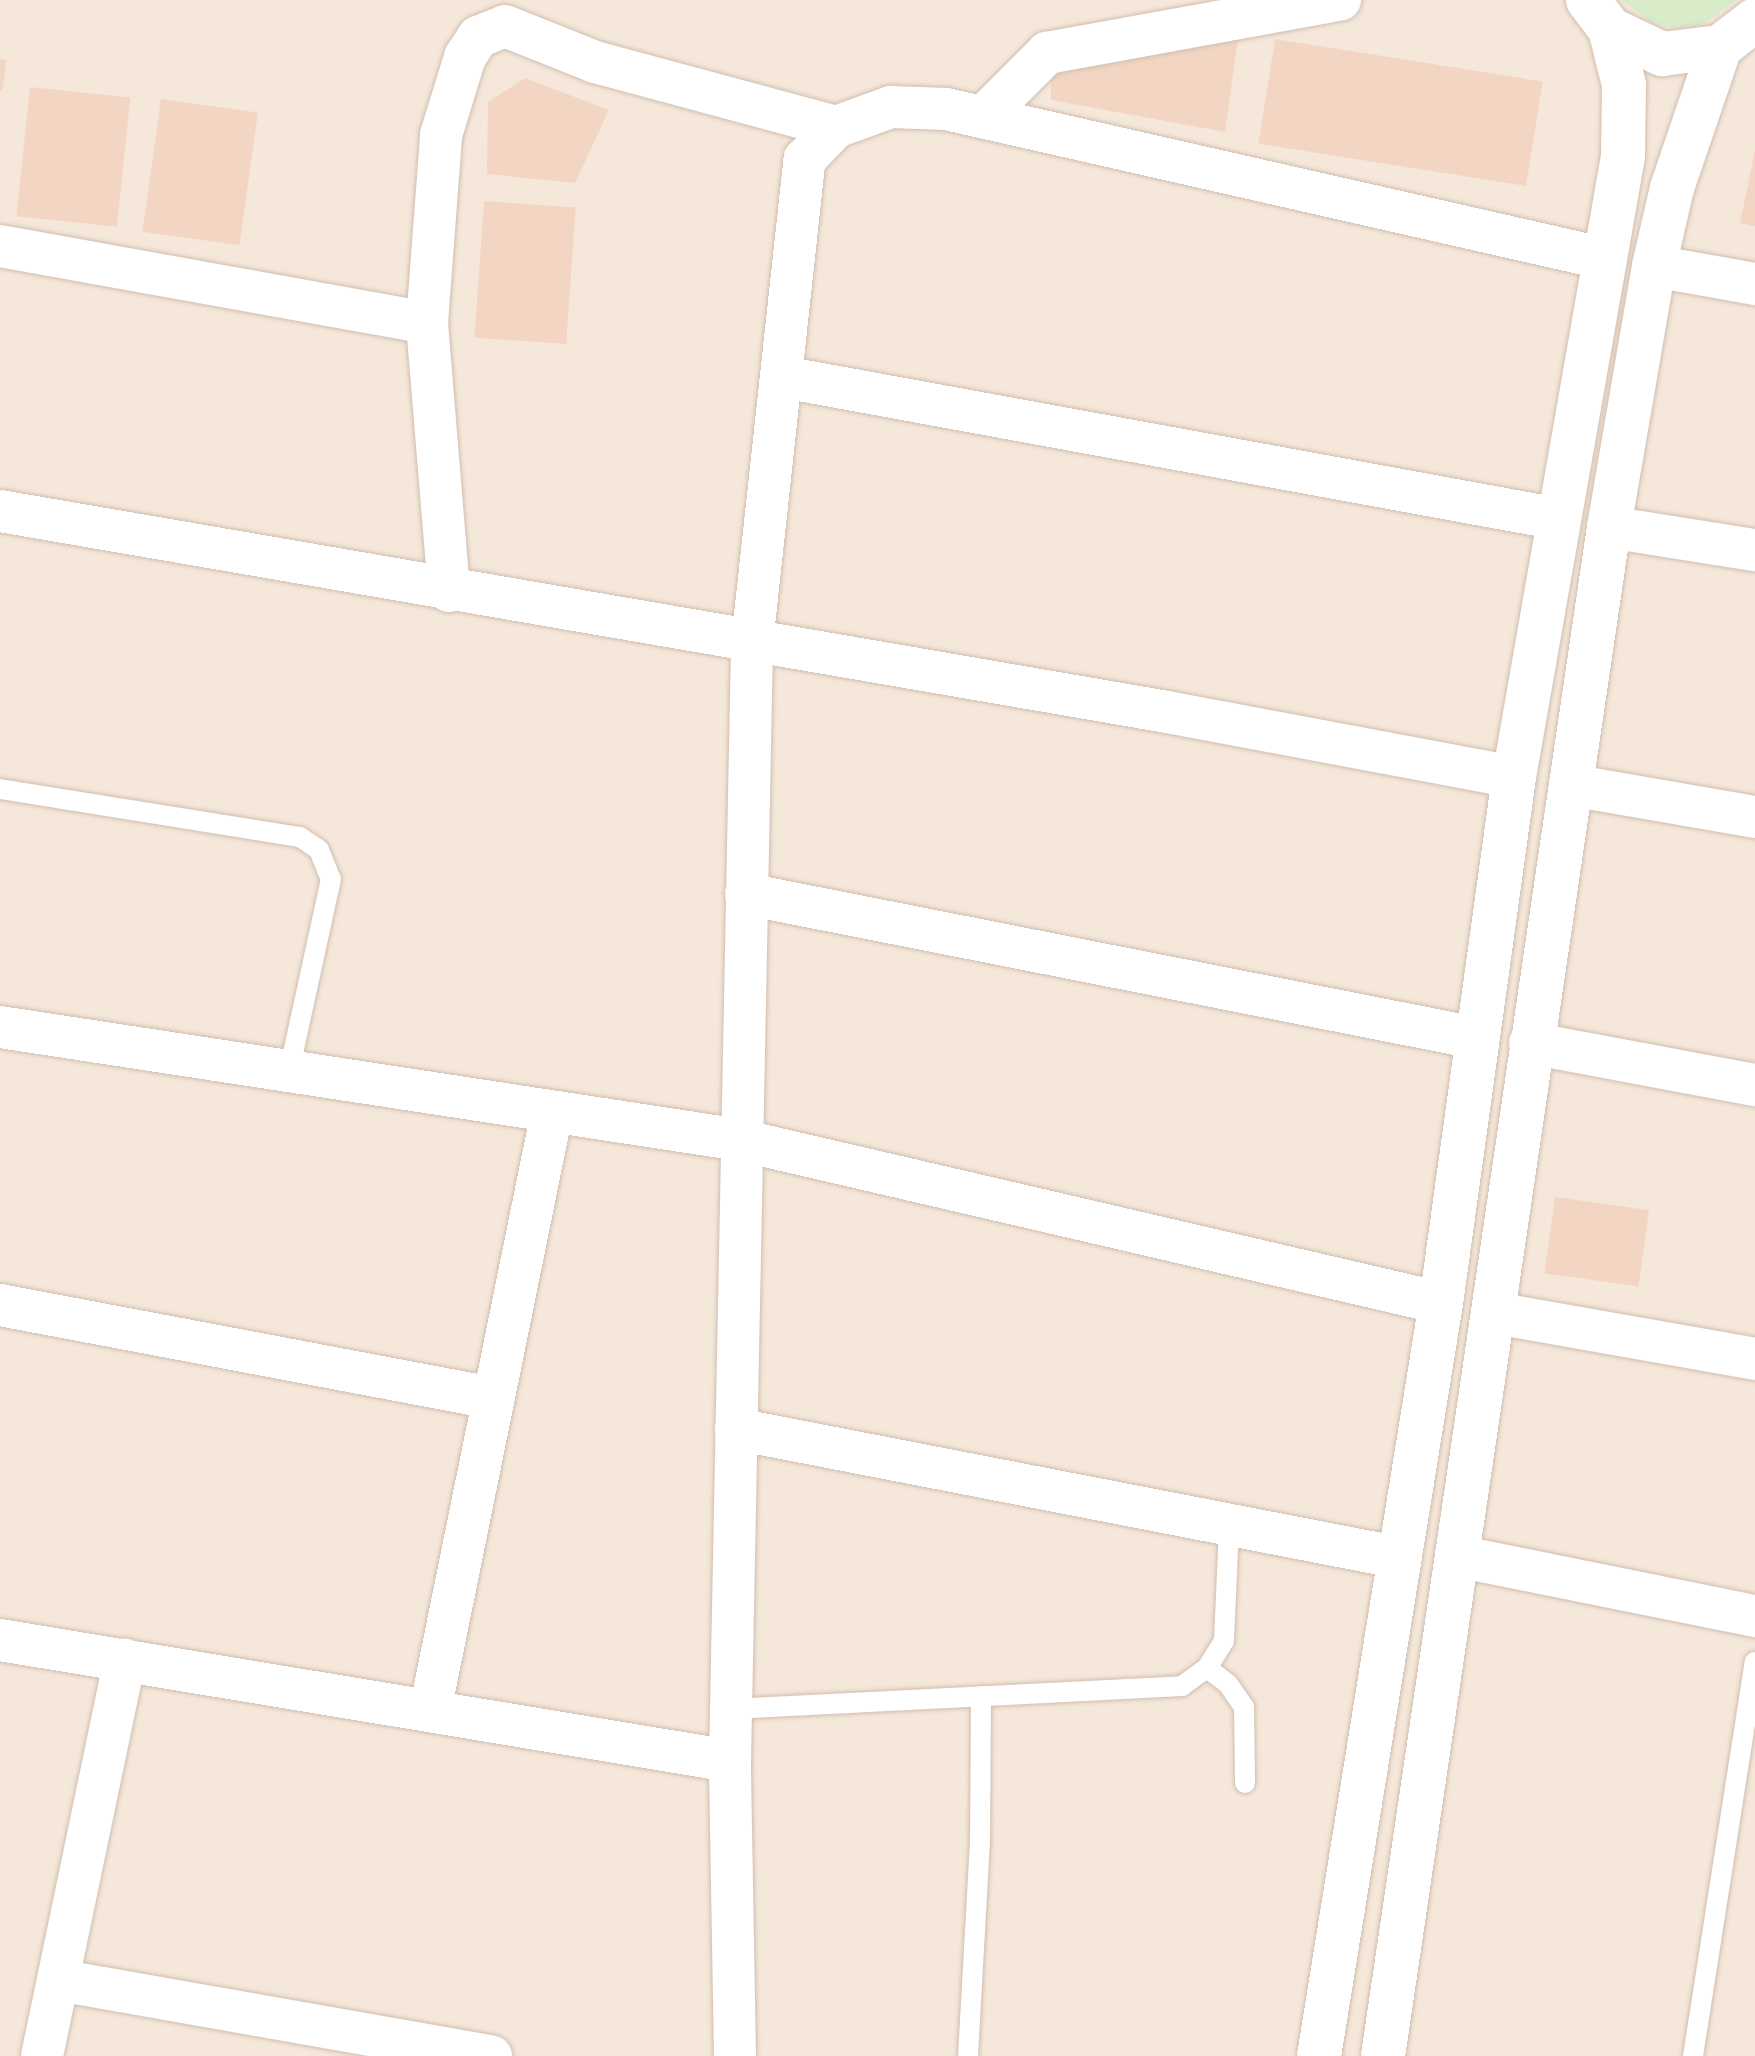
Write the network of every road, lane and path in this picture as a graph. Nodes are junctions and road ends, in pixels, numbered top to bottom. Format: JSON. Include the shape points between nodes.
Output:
{"nodes":[{"id":1,"x":1340,"y":0,"type":"edge"},
{"id":2,"x":1591,"y":10,"type":"edge"},
{"id":3,"x":1744,"y":32,"type":"edge"},
{"id":4,"x":983,"y":117,"type":"junction"},
{"id":5,"x":836,"y":127,"type":"junction"},
{"id":6,"x":0,"y":246,"type":"edge"},
{"id":7,"x":1602,"y":258,"type":"junction"},
{"id":8,"x":1654,"y":266,"type":"junction"},
{"id":9,"x":1755,"y":284,"type":"edge"},
{"id":10,"x":427,"y":323,"type":"junction"},
{"id":11,"x":783,"y":377,"type":"junction"},
{"id":12,"x":0,"y":511,"type":"edge"},
{"id":13,"x":1559,"y":519,"type":"junction"},
{"id":14,"x":1609,"y":527,"type":"junction"},
{"id":15,"x":1755,"y":550,"type":"edge"},
{"id":16,"x":449,"y":591,"type":"junction"},
{"id":17,"x":752,"y":643,"type":"junction"},
{"id":18,"x":1514,"y":777,"type":"junction"},
{"id":19,"x":1570,"y":785,"type":"junction"},
{"id":20,"x":0,"y":789,"type":"edge"},
{"id":21,"x":1755,"y":817,"type":"edge"},
{"id":22,"x":746,"y":894,"type":"junction"},
{"id":23,"x":0,"y":1027,"type":"edge"},
{"id":24,"x":1476,"y":1038,"type":"junction"},
{"id":25,"x":1530,"y":1043,"type":"junction"},
{"id":26,"x":289,"y":1071,"type":"junction"},
{"id":27,"x":1755,"y":1085,"type":"edge"},
{"id":28,"x":552,"y":1112,"type":"junction"},
{"id":29,"x":740,"y":1140,"type":"junction"},
{"id":30,"x":1441,"y":1303,"type":"junction"},
{"id":31,"x":0,"y":1305,"type":"edge"},
{"id":32,"x":1495,"y":1313,"type":"junction"},
{"id":33,"x":1755,"y":1359,"type":"edge"},
{"id":34,"x":492,"y":1398,"type":"junction"},
{"id":35,"x":736,"y":1429,"type":"junction"},
{"id":36,"x":1229,"y":1525,"type":"junction"},
{"id":37,"x":1457,"y":1556,"type":"junction"},
{"id":38,"x":1401,"y":1558,"type":"junction"},
{"id":39,"x":1755,"y":1616,"type":"edge"},
{"id":40,"x":0,"y":1640,"type":"edge"},
{"id":41,"x":125,"y":1660,"type":"junction"},
{"id":42,"x":1755,"y":1662,"type":"edge"},
{"id":43,"x":1207,"y":1668,"type":"junction"},
{"id":44,"x":981,"y":1696,"type":"junction"},
{"id":45,"x":731,"y":1709,"type":"junction"},
{"id":46,"x":430,"y":1711,"type":"junction"},
{"id":47,"x":730,"y":1761,"type":"junction"},
{"id":48,"x":1245,"y":1783,"type":"dead end"},
{"id":49,"x":58,"y":1980,"type":"junction"},
{"id":50,"x":42,"y":2056,"type":"edge"},
{"id":51,"x":491,"y":2056,"type":"edge"},
{"id":52,"x":735,"y":2056,"type":"edge"},
{"id":53,"x":968,"y":2056,"type":"edge"},
{"id":54,"x":1319,"y":2056,"type":"edge"},
{"id":55,"x":1383,"y":2056,"type":"edge"},
{"id":56,"x":1693,"y":2056,"type":"edge"}],
"edges":[{"from":1,"to":4,"type":"street","via":[[1047,53]]},
{"from":2,"to":3,"type":"main road","via":[[1662,54]]},
{"from":2,"to":7,"type":"main road","via":[[1624,85],[1623,156]]},
{"from":3,"to":8,"type":"main road","via":[[1672,188]]},
{"from":4,"to":5,"type":"street","via":[[891,107]]},
{"from":4,"to":7,"type":"street"},
{"from":5,"to":10,"type":"street","via":[[595,62],[505,26],[478,37],[465,57],[441,135]]},
{"from":5,"to":11,"type":"street","via":[[805,159]]},
{"from":6,"to":10,"type":"street"},
{"from":7,"to":13,"type":"main road"},
{"from":8,"to":9,"type":"street"},
{"from":8,"to":14,"type":"main road"},
{"from":10,"to":16,"type":"street"},
{"from":11,"to":13,"type":"street"},
{"from":11,"to":17,"type":"street"},
{"from":12,"to":16,"type":"street"},
{"from":13,"to":18,"type":"main road"},
{"from":14,"to":15,"type":"street"},
{"from":14,"to":19,"type":"main road"},
{"from":16,"to":17,"type":"street"},
{"from":17,"to":18,"type":"street"},
{"from":17,"to":22,"type":"street"},
{"from":18,"to":24,"type":"main road"},
{"from":19,"to":21,"type":"street"},
{"from":19,"to":25,"type":"main road"},
{"from":20,"to":26,"type":"lane","via":[[300,837],[319,850],[331,879]]},
{"from":22,"to":24,"type":"street"},
{"from":22,"to":29,"type":"street"},
{"from":23,"to":26,"type":"street"},
{"from":24,"to":30,"type":"main road"},
{"from":25,"to":27,"type":"street"},
{"from":25,"to":32,"type":"main road"},
{"from":26,"to":28,"type":"street"},
{"from":28,"to":29,"type":"street"},
{"from":28,"to":34,"type":"street"},
{"from":29,"to":30,"type":"street"},
{"from":29,"to":35,"type":"street"},
{"from":30,"to":38,"type":"main road"},
{"from":31,"to":34,"type":"street"},
{"from":32,"to":33,"type":"street"},
{"from":32,"to":37,"type":"main road"},
{"from":34,"to":46,"type":"street"},
{"from":35,"to":36,"type":"street"},
{"from":35,"to":45,"type":"street"},
{"from":36,"to":38,"type":"street"},
{"from":36,"to":43,"type":"lane","via":[[1224,1641]]},
{"from":37,"to":39,"type":"street"},
{"from":37,"to":55,"type":"main road"},
{"from":38,"to":54,"type":"main road"},
{"from":40,"to":41,"type":"street"},
{"from":41,"to":46,"type":"street"},
{"from":41,"to":49,"type":"street"},
{"from":42,"to":56,"type":"lane"},
{"from":43,"to":44,"type":"lane","via":[[1182,1686]]},
{"from":43,"to":48,"type":"lane","via":[[1228,1684],[1244,1707]]},
{"from":44,"to":45,"type":"lane"},
{"from":44,"to":53,"type":"lane","via":[[980,1842]]},
{"from":45,"to":47,"type":"street"},
{"from":46,"to":47,"type":"street"},
{"from":47,"to":52,"type":"street"},
{"from":49,"to":50,"type":"street"},
{"from":49,"to":51,"type":"street"}]}
